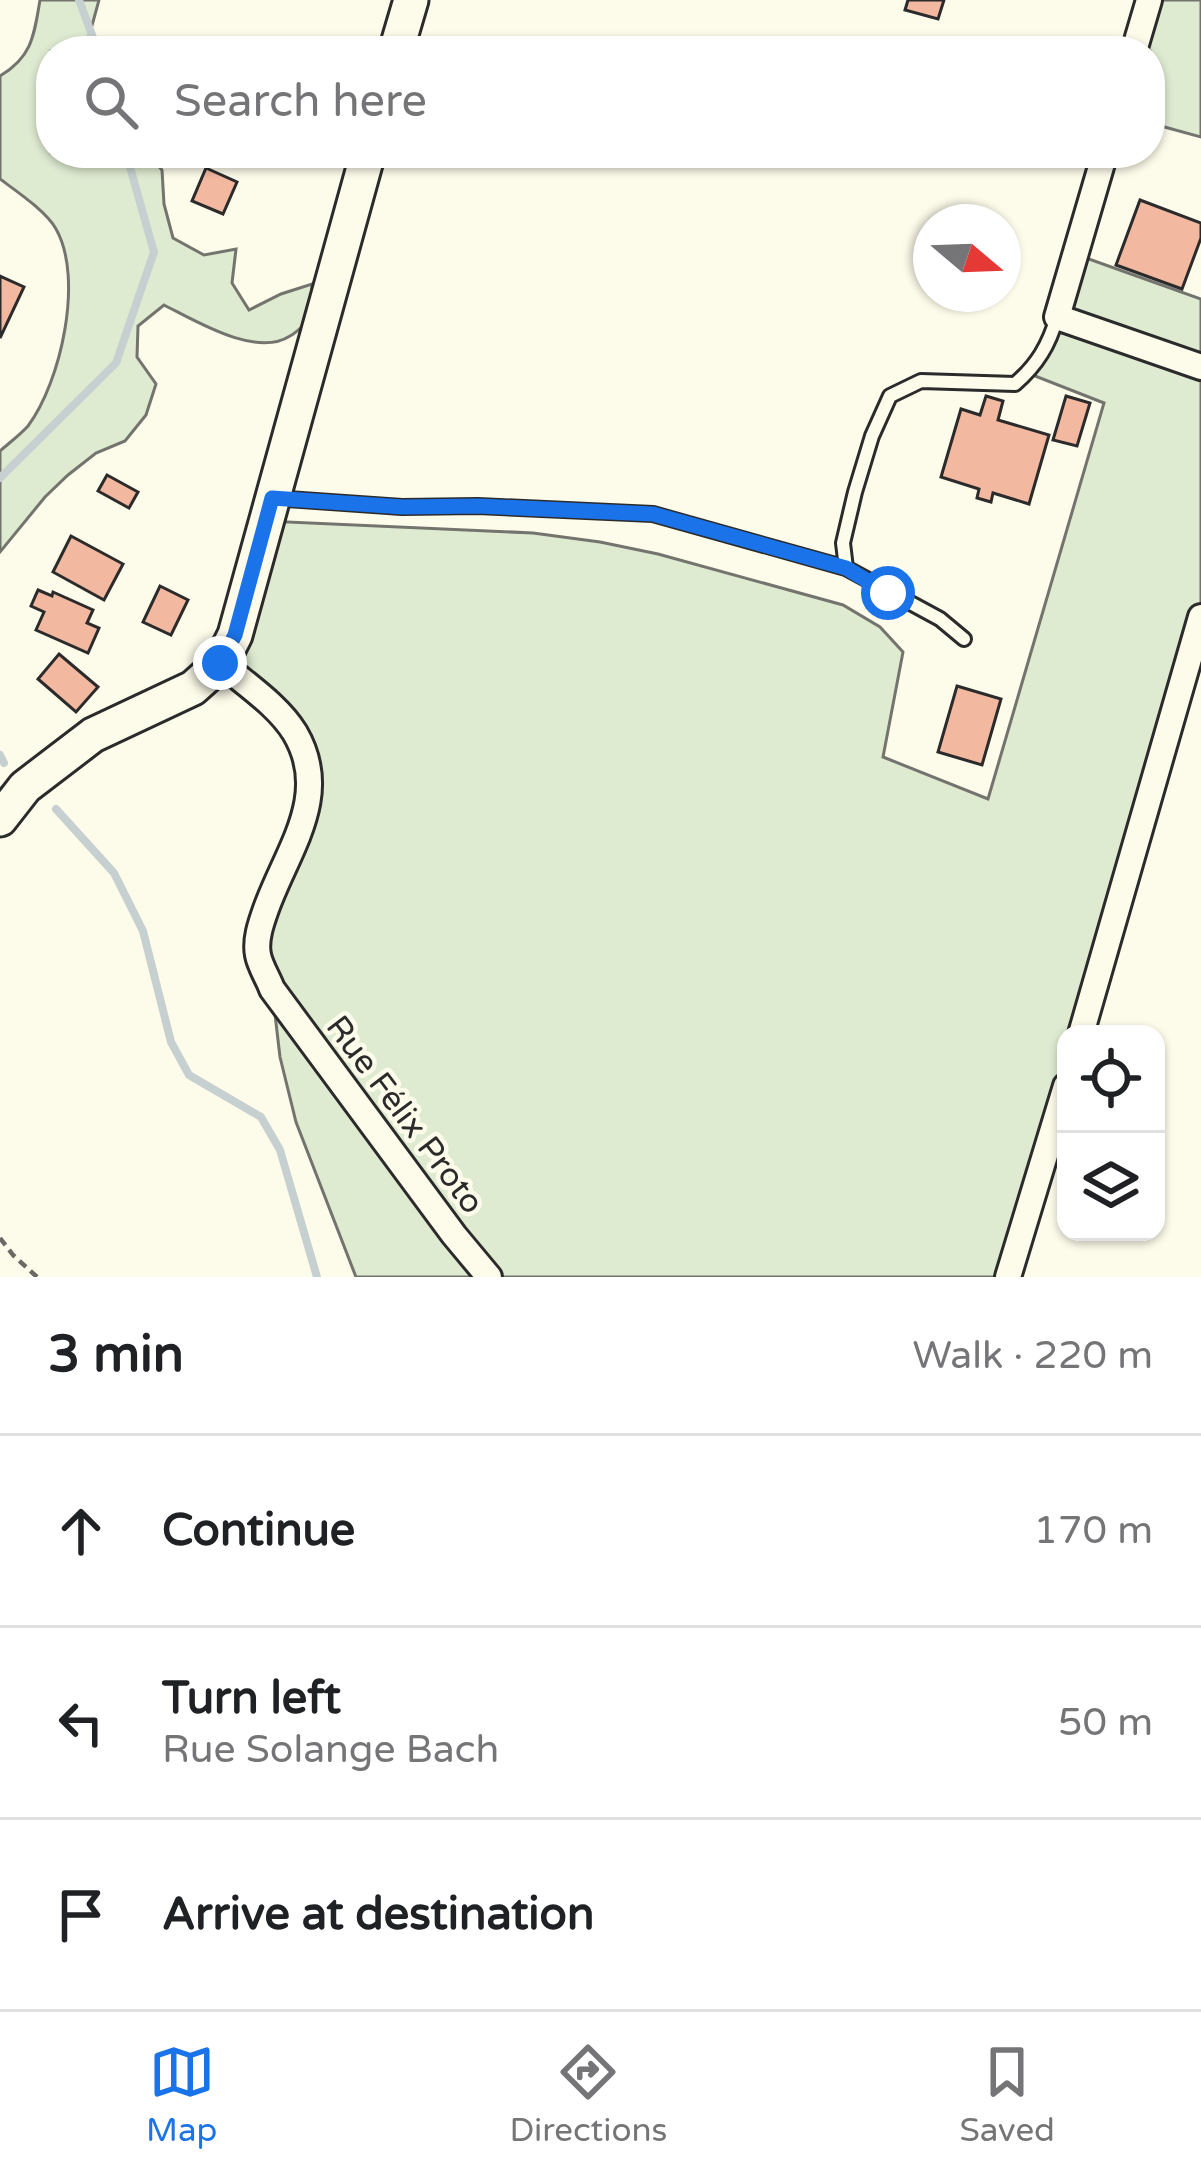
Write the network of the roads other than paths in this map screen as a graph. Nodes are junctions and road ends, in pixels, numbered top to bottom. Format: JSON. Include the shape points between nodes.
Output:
{"nodes":[{"id":1,"x":410,"y":0,"type":"edge"},
{"id":2,"x":1149,"y":0,"type":"edge"},
{"id":3,"x":400,"y":36,"type":"edge"},
{"id":4,"x":1138,"y":36,"type":"edge"},
{"id":5,"x":364,"y":168,"type":"edge"},
{"id":6,"x":1101,"y":168,"type":"edge"},
{"id":7,"x":1057,"y":317,"type":"junction"},
{"id":8,"x":1201,"y":367,"type":"edge"},
{"id":9,"x":272,"y":498,"type":"junction"},
{"id":10,"x":846,"y":568,"type":"junction"},
{"id":11,"x":1201,"y":617,"type":"edge"},
{"id":12,"x":964,"y":639,"type":"dead end"},
{"id":13,"x":220,"y":663,"type":"junction"},
{"id":14,"x":0,"y":819,"type":"edge"},
{"id":15,"x":1084,"y":1025,"type":"edge"},
{"id":16,"x":1057,"y":1116,"type":"edge"},
{"id":17,"x":489,"y":1277,"type":"edge"},
{"id":18,"x":1008,"y":1277,"type":"edge"}],
"edges":[{"from":1,"to":3,"type":"street"},
{"from":2,"to":4,"type":"street"},
{"from":5,"to":9,"type":"street"},
{"from":6,"to":7,"type":"street"},
{"from":7,"to":8,"type":"street"},
{"from":7,"to":10,"type":"lane","via":[[1035,367],[1015,384],[921,381],[890,396],[855,492]]},
{"from":9,"to":10,"type":"lane","via":[[653,514]]},
{"from":9,"to":13,"type":"street"},
{"from":10,"to":12,"type":"lane"},
{"from":11,"to":15,"type":"street"},
{"from":13,"to":14,"type":"street","via":[[193,688],[93,735],[25,787]]},
{"from":13,"to":17,"type":"street","name":"Rue Félix Proto","via":[[270,704],[310,767],[300,833],[260,926],[257,952],[272,989]]},
{"from":16,"to":18,"type":"street"}]}
